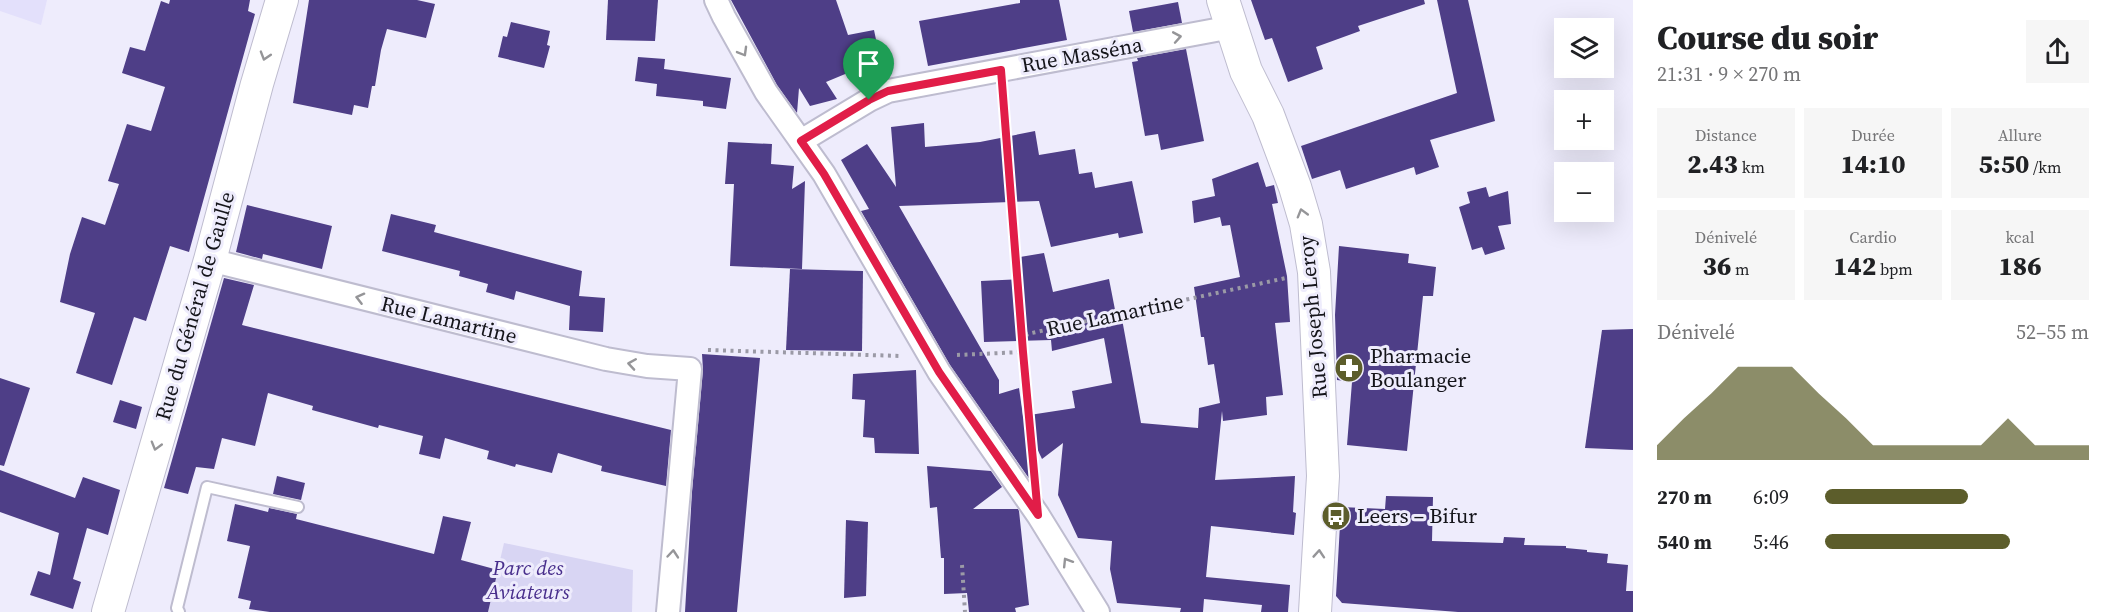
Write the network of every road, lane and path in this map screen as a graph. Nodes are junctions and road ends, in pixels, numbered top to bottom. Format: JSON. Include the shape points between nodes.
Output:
{"nodes":[{"id":1,"x":282,"y":0,"type":"edge"},
{"id":2,"x":716,"y":0,"type":"edge"},
{"id":3,"x":1228,"y":14,"type":"edge"},
{"id":4,"x":1001,"y":70,"type":"junction"},
{"id":5,"x":801,"y":141,"type":"junction"},
{"id":6,"x":210,"y":260,"type":"junction"},
{"id":7,"x":1314,"y":272,"type":"junction"},
{"id":8,"x":1023,"y":352,"type":"junction"},
{"id":9,"x":930,"y":357,"type":"junction"},
{"id":10,"x":690,"y":369,"type":"junction"},
{"id":11,"x":1033,"y":468,"type":"dead end"},
{"id":12,"x":298,"y":507,"type":"dead end"},
{"id":13,"x":962,"y":565,"type":"dead end"},
{"id":14,"x":108,"y":612,"type":"edge"},
{"id":15,"x":179,"y":612,"type":"edge"},
{"id":16,"x":668,"y":612,"type":"edge"},
{"id":17,"x":965,"y":612,"type":"edge"},
{"id":18,"x":1098,"y":612,"type":"edge"},
{"id":19,"x":1315,"y":612,"type":"edge"}],
"edges":[{"from":1,"to":6,"type":"street","name":"Rue du Général de Gaulle","one_way":true},
{"from":2,"to":5,"type":"street","one_way":true,"via":[[766,92]]},
{"from":4,"to":3,"type":"street","name":"Rue Masséna","one_way":true},
{"from":7,"to":3,"type":"street","name":"Rue Joseph Leroy","one_way":true,"via":[[1295,187],[1268,115],[1246,71]]},
{"from":4,"to":5,"type":"street","name":"Rue Masséna","via":[[888,91]]},
{"from":4,"to":8,"type":"path"},
{"from":5,"to":9,"type":"street"},
{"from":10,"to":6,"type":"street","name":"Rue Lamartine","one_way":true,"via":[[606,359]]},
{"from":6,"to":14,"type":"street","name":"Rue du Général de Gaulle","one_way":true},
{"from":7,"to":8,"type":"path","name":"Rue Lamartine","via":[[1027,334]]},
{"from":19,"to":7,"type":"street","name":"Rue Joseph Leroy","one_way":true,"via":[[1323,476]]},
{"from":8,"to":9,"type":"path","name":"Rue Lamartine"},
{"from":8,"to":11,"type":"path"},
{"from":9,"to":10,"type":"path","name":"Rue Lamartine","via":[[698,350]]},
{"from":18,"to":9,"type":"street","one_way":true,"via":[[1038,515]]},
{"from":16,"to":10,"type":"street","one_way":true},
{"from":12,"to":15,"type":"lane","via":[[207,487]]},
{"from":13,"to":17,"type":"path"}]}
